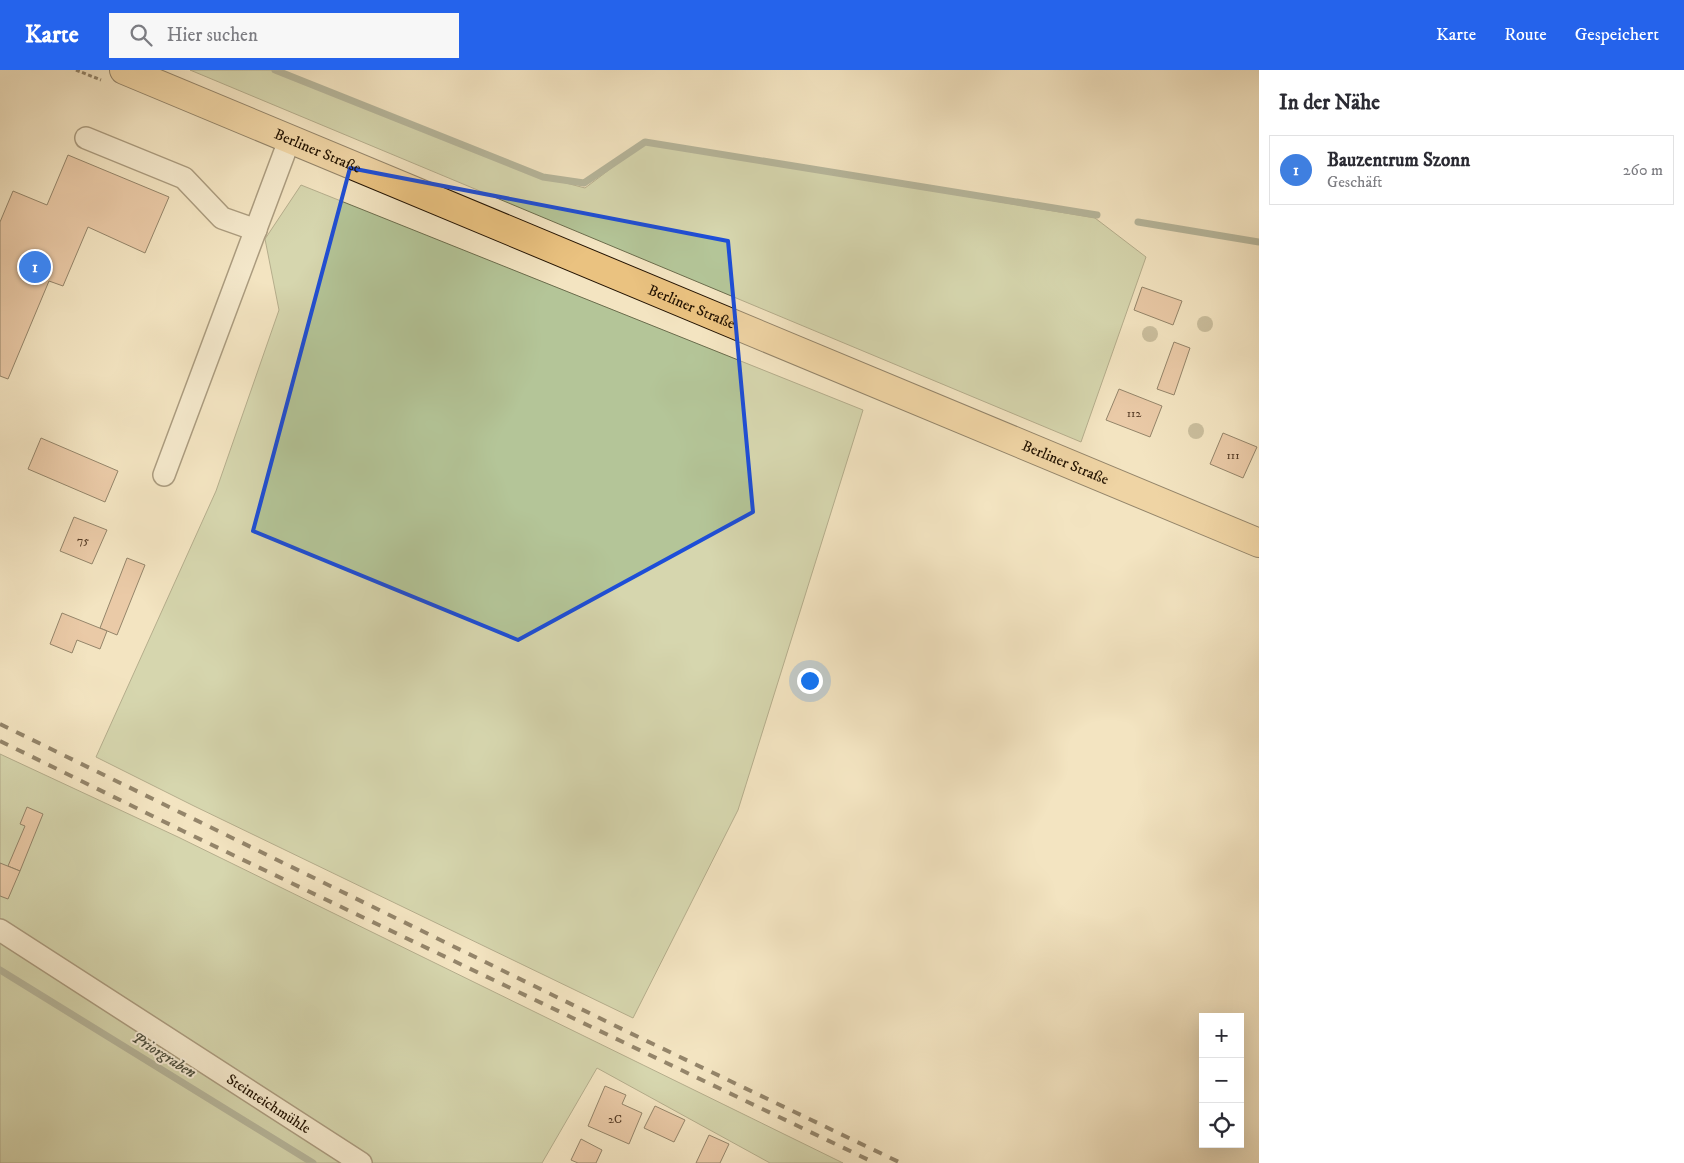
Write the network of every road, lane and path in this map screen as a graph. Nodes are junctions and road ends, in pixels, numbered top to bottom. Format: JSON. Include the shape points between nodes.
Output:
{"nodes":[{"id":1,"x":124,"y":70,"type":"edge"},
{"id":2,"x":86,"y":138,"type":"dead end"},
{"id":3,"x":290,"y":138,"type":"junction"},
{"id":4,"x":256,"y":230,"type":"junction"},
{"id":5,"x":164,"y":475,"type":"dead end"},
{"id":6,"x":1259,"y":543,"type":"edge"},
{"id":7,"x":0,"y":930,"type":"edge"},
{"id":8,"x":360,"y":1163,"type":"edge"}],
"edges":[{"from":1,"to":3,"type":"main road","name":"Berliner Straße"},
{"from":2,"to":4,"type":"street","via":[[184,178],[222,218]]},
{"from":3,"to":4,"type":"street"},
{"from":3,"to":6,"type":"main road","name":"Berliner Straße"},
{"from":4,"to":5,"type":"street"},
{"from":7,"to":8,"type":"street","name":"Steinteichmühle"}]}
